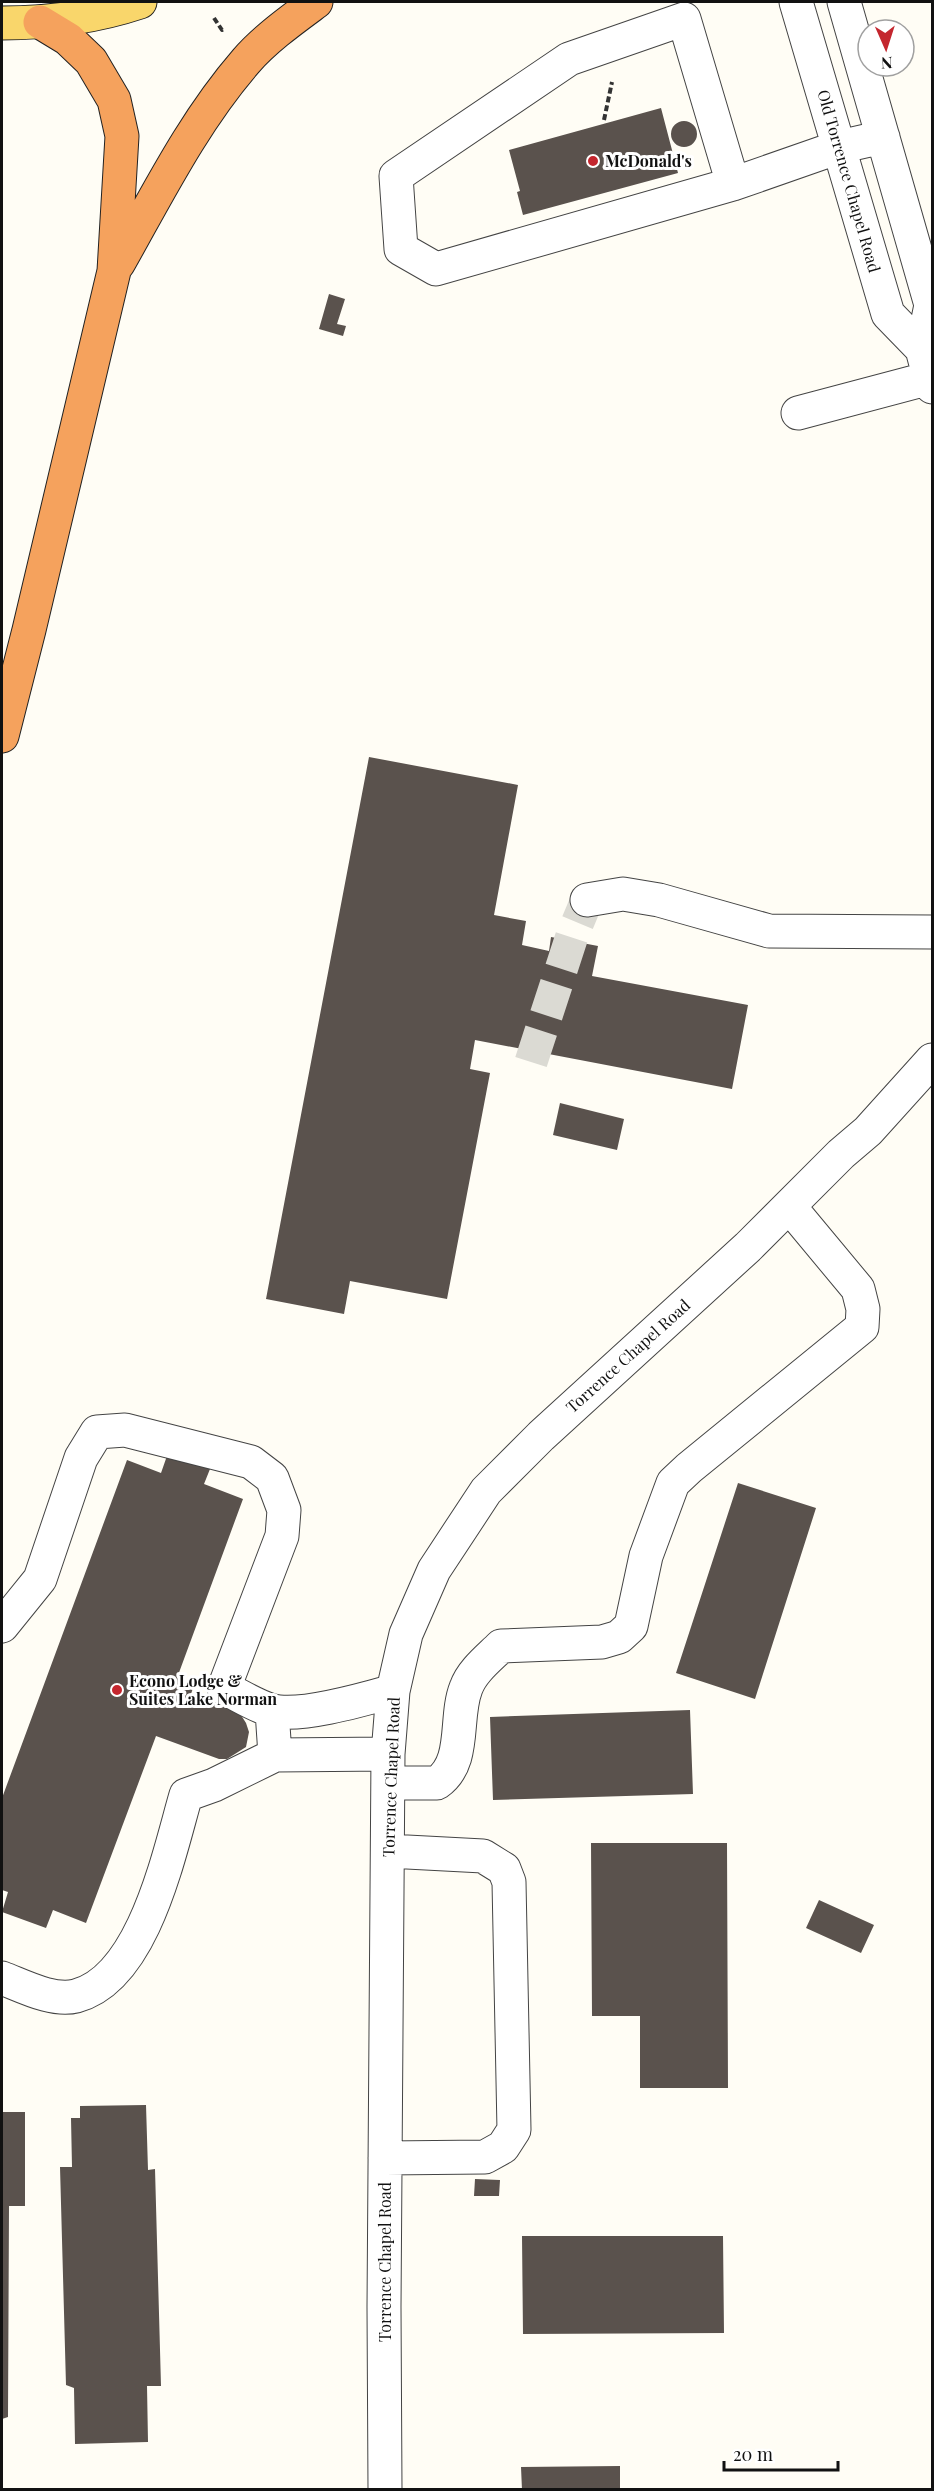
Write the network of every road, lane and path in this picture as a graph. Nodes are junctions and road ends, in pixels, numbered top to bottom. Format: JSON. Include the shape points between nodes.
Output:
{"nodes":[{"id":1,"x":140,"y":2,"type":"edge"},
{"id":2,"x":316,"y":2,"type":"edge"},
{"id":3,"x":796,"y":2,"type":"edge"},
{"id":4,"x":844,"y":2,"type":"edge"},
{"id":5,"x":2,"y":22,"type":"edge"},
{"id":6,"x":40,"y":22,"type":"junction"},
{"id":7,"x":883,"y":137,"type":"junction"},
{"id":8,"x":839,"y":147,"type":"junction"},
{"id":9,"x":733,"y":184,"type":"junction"},
{"id":10,"x":114,"y":271,"type":"junction"},
{"id":11,"x":928,"y":372,"type":"edge"},
{"id":12,"x":798,"y":413,"type":"dead end"},
{"id":13,"x":2,"y":736,"type":"edge"},
{"id":14,"x":587,"y":900,"type":"dead end"},
{"id":15,"x":933,"y":932,"type":"edge"},
{"id":16,"x":933,"y":1060,"type":"edge"},
{"id":17,"x":789,"y":1206,"type":"junction"},
{"id":18,"x":2,"y":1626,"type":"edge"},
{"id":19,"x":393,"y":1691,"type":"junction"},
{"id":20,"x":272,"y":1711,"type":"junction"},
{"id":21,"x":275,"y":1755,"type":"junction"},
{"id":22,"x":388,"y":1768,"type":"junction"},
{"id":23,"x":388,"y":1851,"type":"junction"},
{"id":24,"x":2,"y":1978,"type":"edge"},
{"id":25,"x":385,"y":2158,"type":"junction"},
{"id":26,"x":385,"y":2490,"type":"edge"}],
"edges":[{"from":1,"to":6,"type":"main road","via":[[102,13]]},
{"from":2,"to":10,"type":"highway","via":[[248,59],[216,98]]},
{"from":3,"to":8,"type":"street","name":"Old Torrence Chapel Road"},
{"from":4,"to":7,"type":"street"},
{"from":5,"to":6,"type":"main road"},
{"from":6,"to":10,"type":"highway","via":[[68,39],[91,61],[114,100],[122,136]]},
{"from":7,"to":8,"type":"street"},
{"from":7,"to":11,"type":"street","via":[[931,305]]},
{"from":8,"to":9,"type":"street"},
{"from":8,"to":11,"type":"street","name":"Old Torrence Chapel Road","via":[[888,314]]},
{"from":9,"to":9,"type":"street","via":[[684,19],[569,59],[396,176],[401,249],[436,269]]},
{"from":10,"to":13,"type":"highway"},
{"from":11,"to":12,"type":"street"},
{"from":14,"to":15,"type":"street","via":[[623,894],[659,900],[769,931]]},
{"from":16,"to":17,"type":"street","name":"Torrence Chapel Road","via":[[868,1131]]},
{"from":17,"to":19,"type":"street","name":"Torrence Chapel Road","via":[[540,1436],[486,1491],[434,1570],[406,1634]]},
{"from":17,"to":22,"type":"street","via":[[858,1289],[862,1327],[673,1483],[646,1556],[631,1626],[619,1637],[602,1642],[501,1646],[465,1689],[454,1763],[443,1779],[437,1783]]},
{"from":18,"to":20,"type":"street","via":[[40,1579],[81,1458],[97,1432],[125,1430],[251,1462],[272,1478],[284,1510],[282,1536],[224,1688]]},
{"from":19,"to":20,"type":"street","via":[[310,1711]]},
{"from":19,"to":22,"type":"street","name":"Torrence Chapel Road"},
{"from":20,"to":21,"type":"street"},
{"from":21,"to":22,"type":"street"},
{"from":21,"to":24,"type":"street","via":[[186,1794],[154,1901],[129,1954],[102,1982],[76,1996],[50,1996]]},
{"from":22,"to":23,"type":"street","name":"Torrence Chapel Road"},
{"from":23,"to":25,"type":"street","name":"Torrence Chapel Road"},
{"from":23,"to":25,"type":"street","via":[[483,1856],[504,1869],[509,1881],[514,2130],[502,2147],[485,2157]]},
{"from":25,"to":26,"type":"street","name":"Torrence Chapel Road"}]}
